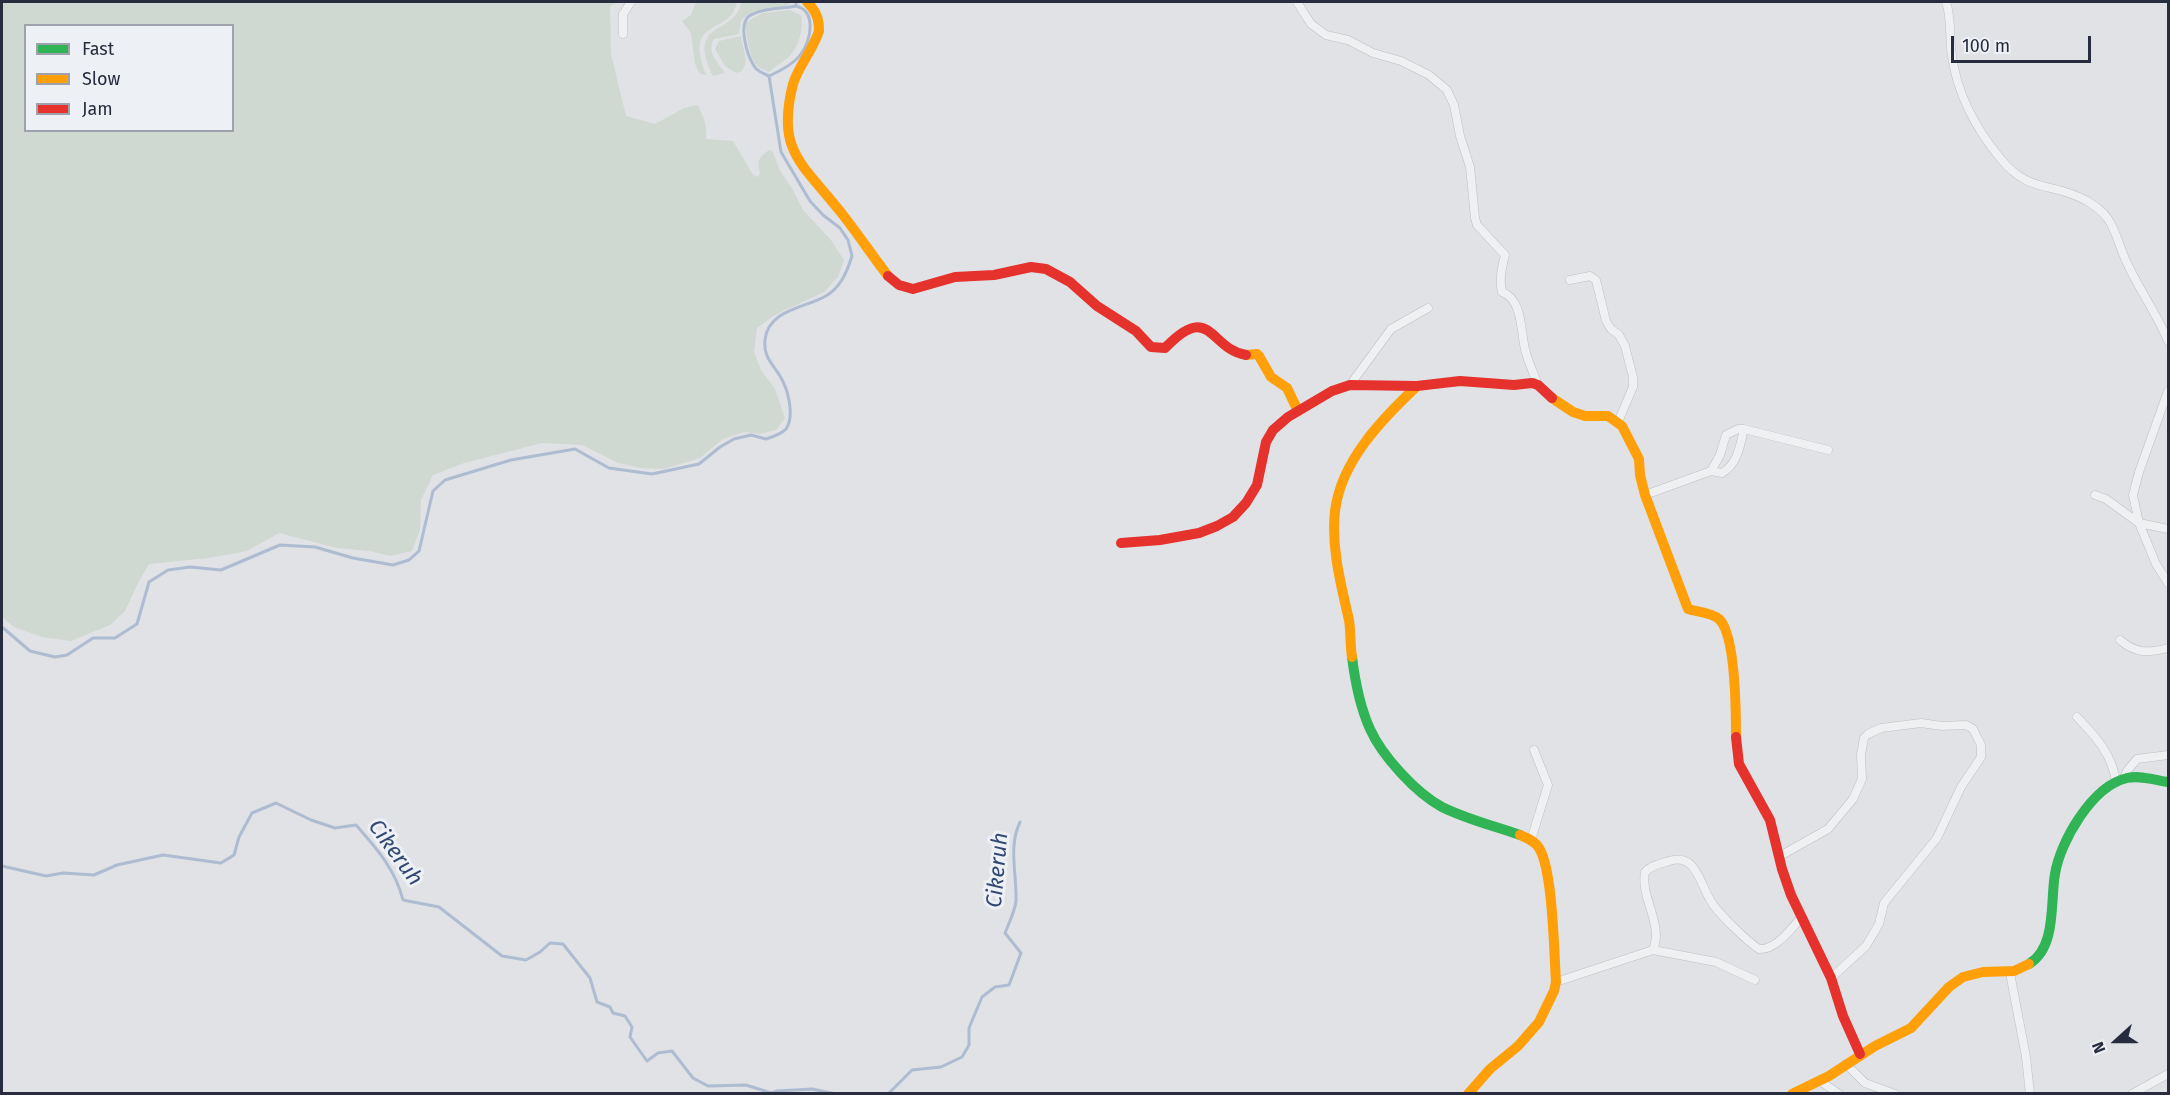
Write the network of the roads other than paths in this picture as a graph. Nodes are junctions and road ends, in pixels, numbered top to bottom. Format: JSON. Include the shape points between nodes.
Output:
{"nodes":[{"id":1,"x":631,"y":2,"type":"edge"},
{"id":2,"x":807,"y":2,"type":"edge"},
{"id":3,"x":1297,"y":2,"type":"edge"},
{"id":4,"x":1946,"y":2,"type":"edge"},
{"id":5,"x":624,"y":34,"type":"dead end"},
{"id":6,"x":1570,"y":280,"type":"dead end"},
{"id":7,"x":1428,"y":308,"type":"dead end"},
{"id":8,"x":2169,"y":341,"type":"edge"},
{"id":9,"x":1538,"y":385,"type":"junction"},
{"id":10,"x":1350,"y":386,"type":"junction"},
{"id":11,"x":1417,"y":386,"type":"junction"},
{"id":12,"x":2169,"y":391,"type":"edge"},
{"id":13,"x":1298,"y":411,"type":"junction"},
{"id":14,"x":1618,"y":422,"type":"junction"},
{"id":15,"x":1744,"y":429,"type":"junction"},
{"id":16,"x":1828,"y":450,"type":"dead end"},
{"id":17,"x":1711,"y":471,"type":"junction"},
{"id":18,"x":1645,"y":495,"type":"junction"},
{"id":19,"x":2095,"y":495,"type":"dead end"},
{"id":20,"x":2139,"y":523,"type":"junction"},
{"id":21,"x":2169,"y":530,"type":"edge"},
{"id":22,"x":1121,"y":543,"type":"dead end"},
{"id":23,"x":2169,"y":583,"type":"edge"},
{"id":24,"x":2120,"y":640,"type":"dead end"},
{"id":25,"x":2169,"y":648,"type":"edge"},
{"id":26,"x":2077,"y":717,"type":"dead end"},
{"id":27,"x":1534,"y":750,"type":"dead end"},
{"id":28,"x":2169,"y":755,"type":"edge"},
{"id":29,"x":2120,"y":780,"type":"junction"},
{"id":30,"x":2169,"y":782,"type":"edge"},
{"id":31,"x":1531,"y":840,"type":"junction"},
{"id":32,"x":1780,"y":856,"type":"junction"},
{"id":33,"x":1802,"y":917,"type":"junction"},
{"id":34,"x":1653,"y":950,"type":"junction"},
{"id":35,"x":2010,"y":973,"type":"junction"},
{"id":36,"x":1831,"y":978,"type":"junction"},
{"id":37,"x":1755,"y":980,"type":"dead end"},
{"id":38,"x":1556,"y":982,"type":"junction"},
{"id":39,"x":1860,"y":1054,"type":"junction"},
{"id":40,"x":1846,"y":1064,"type":"junction"},
{"id":41,"x":2169,"y":1074,"type":"edge"},
{"id":42,"x":1819,"y":1080,"type":"junction"},
{"id":43,"x":1468,"y":1094,"type":"edge"},
{"id":44,"x":1792,"y":1094,"type":"edge"},
{"id":45,"x":1839,"y":1094,"type":"edge"},
{"id":46,"x":1895,"y":1094,"type":"edge"},
{"id":47,"x":2030,"y":1094,"type":"edge"},
{"id":48,"x":2133,"y":1094,"type":"edge"}],
"edges":[{"from":1,"to":5,"type":"street","via":[[623,14]]},
{"from":2,"to":13,"type":"street","via":[[819,18],[818,33],[795,81],[788,139],[807,175],[838,208],[891,279],[903,287],[917,289],[951,278],[1046,269],[1139,332],[1151,347],[1165,348],[1181,332],[1196,328],[1216,334],[1243,356],[1257,354],[1273,380],[1283,384]]},
{"from":3,"to":9,"type":"street","via":[[1311,24],[1326,35],[1401,61],[1429,75],[1447,90],[1470,167],[1477,225],[1505,255],[1502,292],[1516,305],[1526,353]]},
{"from":4,"to":8,"type":"street","via":[[1957,78],[1967,106],[1987,141],[2019,177],[2076,196],[2099,209],[2112,225],[2128,265]]},
{"from":6,"to":14,"type":"street","via":[[1590,276],[1596,280],[1608,325],[1625,346],[1634,382]]},
{"from":7,"to":10,"type":"street","via":[[1391,329]]},
{"from":9,"to":11,"type":"street","via":[[1460,381]]},
{"from":9,"to":14,"type":"street","via":[[1574,412],[1608,416]]},
{"from":10,"to":11,"type":"street"},
{"from":10,"to":13,"type":"street","via":[[1332,391]]},
{"from":11,"to":31,"type":"street","via":[[1359,451],[1335,508],[1334,534],[1361,699],[1370,730],[1427,798]]},
{"from":12,"to":20,"type":"street","via":[[2134,490]]},
{"from":13,"to":22,"type":"street","via":[[1268,436],[1258,484],[1230,519],[1196,535]]},
{"from":14,"to":18,"type":"street","via":[[1639,459]]},
{"from":15,"to":16,"type":"street"},
{"from":15,"to":17,"type":"street","via":[[1726,435]]},
{"from":15,"to":17,"type":"street","via":[[1730,468],[1722,473]]},
{"from":17,"to":18,"type":"street"},
{"from":18,"to":32,"type":"street","via":[[1688,609],[1712,615],[1726,630],[1736,690],[1736,749],[1744,775],[1770,820]]},
{"from":19,"to":20,"type":"street"},
{"from":20,"to":21,"type":"street"},
{"from":20,"to":23,"type":"street","via":[[2156,564]]},
{"from":24,"to":25,"type":"street","via":[[2135,651]]},
{"from":26,"to":29,"type":"street","via":[[2102,744]]},
{"from":27,"to":31,"type":"street","via":[[1548,785]]},
{"from":28,"to":29,"type":"street","via":[[2137,759]]},
{"from":29,"to":30,"type":"street","via":[[2146,778]]},
{"from":29,"to":35,"type":"street","via":[[2090,805],[2063,846],[2055,871],[2044,949],[2029,965]]},
{"from":31,"to":38,"type":"street","via":[[1544,857],[1547,871]]},
{"from":32,"to":33,"type":"street"},
{"from":32,"to":36,"type":"street","via":[[1828,829],[1853,799],[1862,778],[1861,755],[1868,734],[1881,728],[1921,723],[1966,725],[1973,729],[1981,745],[1981,757],[1937,838],[1884,903],[1879,924],[1866,946]]},
{"from":33,"to":34,"type":"street","via":[[1777,943],[1759,949],[1715,907],[1694,868],[1682,859],[1674,859],[1645,872],[1656,932]]},
{"from":33,"to":36,"type":"street"},
{"from":34,"to":37,"type":"street","via":[[1716,962]]},
{"from":34,"to":38,"type":"street"},
{"from":35,"to":39,"type":"street","via":[[1978,972],[1963,976],[1943,991],[1914,1027]]},
{"from":35,"to":47,"type":"street"},
{"from":36,"to":39,"type":"street"},
{"from":38,"to":43,"type":"street","via":[[1539,1022]]},
{"from":39,"to":40,"type":"street"},
{"from":40,"to":42,"type":"street"},
{"from":40,"to":46,"type":"street","via":[[1865,1083]]},
{"from":41,"to":48,"type":"street"},
{"from":42,"to":44,"type":"street"},
{"from":42,"to":45,"type":"street"}]}
